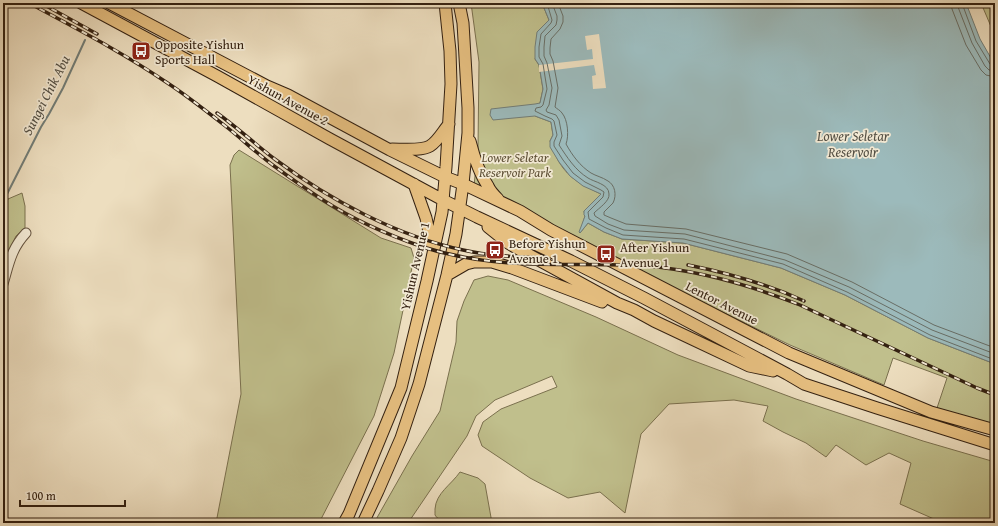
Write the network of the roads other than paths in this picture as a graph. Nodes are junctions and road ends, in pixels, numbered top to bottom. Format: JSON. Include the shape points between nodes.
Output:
{"nodes":[{"id":1,"x":81,"y":3,"type":"edge"},
{"id":2,"x":109,"y":3,"type":"edge"},
{"id":3,"x":445,"y":3,"type":"edge"},
{"id":4,"x":459,"y":3,"type":"edge"},
{"id":5,"x":463,"y":23,"type":"junction"},
{"id":6,"x":448,"y":35,"type":"junction"},
{"id":7,"x":449,"y":124,"type":"junction"},
{"id":8,"x":468,"y":133,"type":"junction"},
{"id":9,"x":390,"y":150,"type":"junction"},
{"id":10,"x":446,"y":177,"type":"junction"},
{"id":11,"x":414,"y":184,"type":"junction"},
{"id":12,"x":463,"y":184,"type":"junction"},
{"id":13,"x":443,"y":200,"type":"junction"},
{"id":14,"x":499,"y":201,"type":"junction"},
{"id":15,"x":460,"y":209,"type":"junction"},
{"id":16,"x":477,"y":217,"type":"junction"},
{"id":17,"x":26,"y":233,"type":"dead end"},
{"id":18,"x":433,"y":251,"type":"junction"},
{"id":19,"x":447,"y":275,"type":"junction"},
{"id":20,"x":3,"y":284,"type":"edge"},
{"id":21,"x":654,"y":321,"type":"junction"},
{"id":22,"x":786,"y":374,"type":"junction"},
{"id":23,"x":995,"y":430,"type":"edge"},
{"id":24,"x":995,"y":445,"type":"edge"},
{"id":25,"x":344,"y":523,"type":"edge"},
{"id":26,"x":363,"y":523,"type":"edge"}],
"edges":[{"from":1,"to":11,"type":"main road","name":"Yishun Avenue 2"},
{"from":2,"to":9,"type":"main road","name":"Yishun Avenue 2"},
{"from":3,"to":6,"type":"main road","name":"Yishun Avenue 1"},
{"from":4,"to":5,"type":"main road"},
{"from":5,"to":6,"type":"main road","via":[[459,42],[453,41]]},
{"from":5,"to":8,"type":"main road"},
{"from":6,"to":7,"type":"main road","name":"Yishun Avenue 1","via":[[451,84]]},
{"from":7,"to":9,"type":"main road","via":[[429,147]]},
{"from":7,"to":10,"type":"main road","name":"Yishun Avenue 1"},
{"from":8,"to":12,"type":"main road"},
{"from":8,"to":14,"type":"main road","via":[[478,168]]},
{"from":9,"to":10,"type":"main road","name":"Yishun Avenue 2"},
{"from":10,"to":12,"type":"main road","name":"Lentor Avenue"},
{"from":10,"to":13,"type":"main road","name":"Yishun Avenue 1"},
{"from":11,"to":13,"type":"main road","name":"Yishun Avenue 2"},
{"from":11,"to":18,"type":"main road","via":[[426,218]]},
{"from":12,"to":14,"type":"main road","name":"Lentor Avenue"},
{"from":12,"to":15,"type":"main road"},
{"from":13,"to":15,"type":"main road","name":"Yishun Avenue 2"},
{"from":13,"to":18,"type":"main road","name":"Yishun Avenue 1"},
{"from":14,"to":23,"type":"main road","name":"Lentor Avenue","via":[[788,353],[931,412]]},
{"from":15,"to":16,"type":"main road"},
{"from":15,"to":19,"type":"main road"},
{"from":16,"to":21,"type":"main road","via":[[513,246]]},
{"from":16,"to":22,"type":"main road","via":[[644,298]]},
{"from":17,"to":20,"type":"street","via":[[12,253]]},
{"from":18,"to":25,"type":"main road","name":"Yishun Avenue 1","via":[[401,388]]},
{"from":19,"to":21,"type":"main road","via":[[466,264],[492,262]]},
{"from":19,"to":26,"type":"main road","via":[[419,384],[403,431]]},
{"from":21,"to":22,"type":"main road","via":[[749,366]]},
{"from":22,"to":24,"type":"main road","via":[[804,384]]}]}
